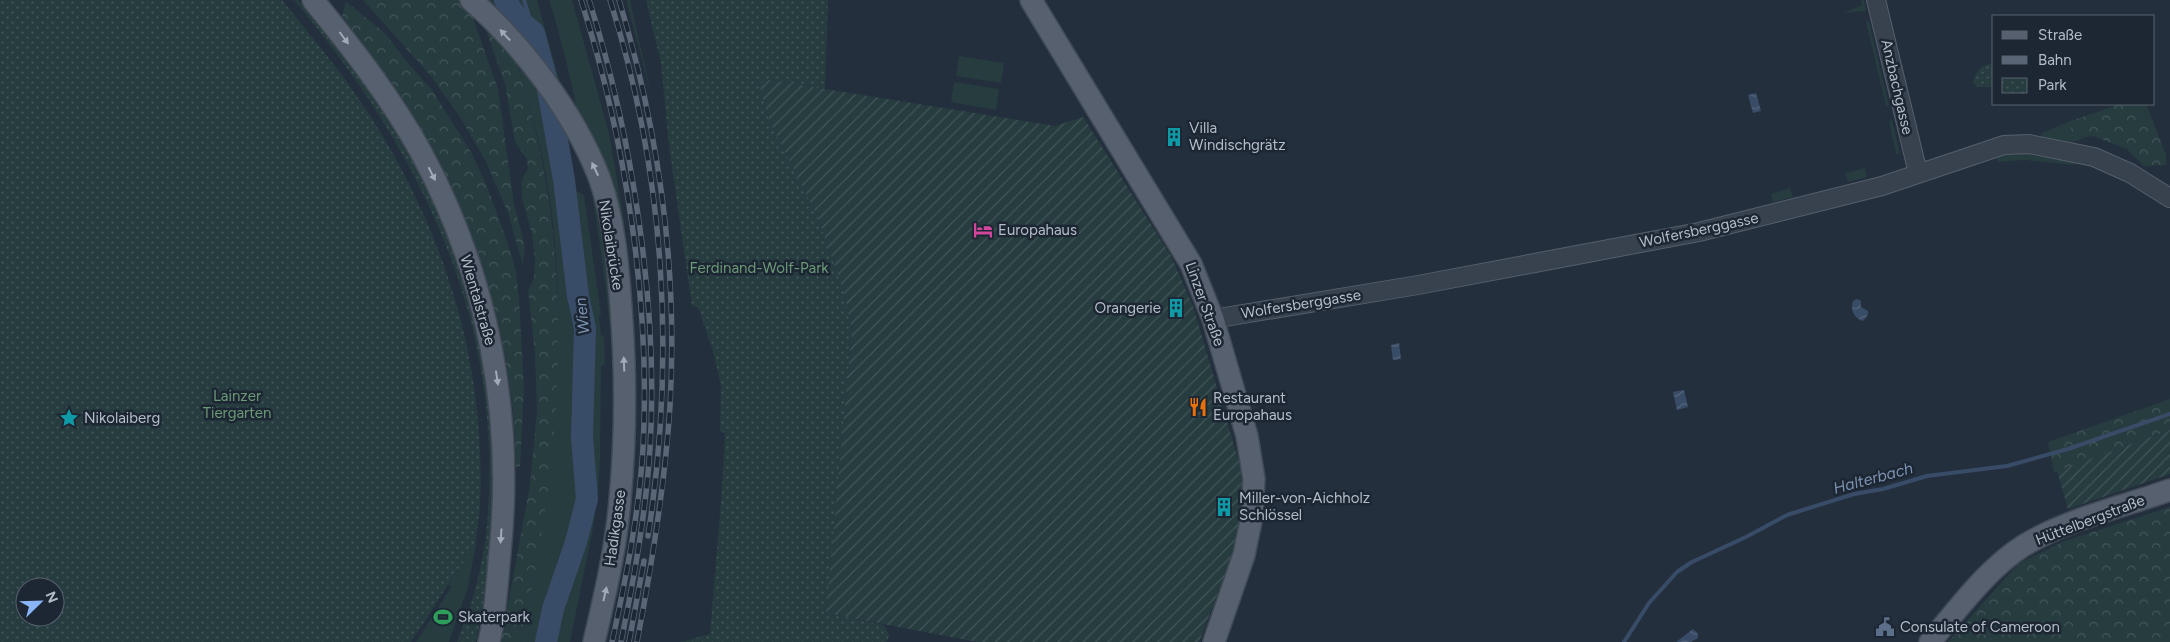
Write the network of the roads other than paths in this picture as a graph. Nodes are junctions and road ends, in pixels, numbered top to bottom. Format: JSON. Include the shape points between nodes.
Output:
{"nodes":[{"id":1,"x":313,"y":0,"type":"edge"},
{"id":2,"x":471,"y":0,"type":"edge"},
{"id":3,"x":1031,"y":0,"type":"edge"},
{"id":4,"x":1876,"y":0,"type":"edge"},
{"id":5,"x":1918,"y":173,"type":"junction"},
{"id":6,"x":2170,"y":198,"type":"edge"},
{"id":7,"x":1213,"y":319,"type":"junction"},
{"id":8,"x":626,"y":412,"type":"joint"},
{"id":9,"x":2170,"y":490,"type":"edge"},
{"id":10,"x":489,"y":642,"type":"edge"},
{"id":11,"x":594,"y":642,"type":"edge"},
{"id":12,"x":1214,"y":642,"type":"edge"},
{"id":13,"x":1930,"y":642,"type":"edge"}],
"edges":[{"from":1,"to":10,"type":"main road","name":"Wientalstraße","one_way":true,"via":[[369,72],[421,154],[455,225],[481,300],[497,378],[504,456],[501,537]]},
{"from":8,"to":2,"type":"main road","name":"Nikolaibrücke","one_way":true,"via":[[620,286],[612,226],[599,178],[579,135],[553,93],[520,51]]},
{"from":3,"to":7,"type":"main road","name":"Linzer Straße","via":[[1179,242]]},
{"from":4,"to":5,"type":"street","name":"Anzbachgasse"},
{"from":5,"to":6,"type":"street","name":"Wolfersberggasse","via":[[2004,146],[2030,144],[2072,151],[2104,161]]},
{"from":5,"to":7,"type":"street","name":"Wolfersberggasse","via":[[1882,186],[1699,232]]},
{"from":7,"to":12,"type":"main road","name":"Linzer Straße","via":[[1247,436],[1254,479],[1252,516],[1244,555]]},
{"from":11,"to":8,"type":"main road","name":"Hadikgasse","one_way":true,"via":[[609,577],[620,502]]},
{"from":9,"to":13,"type":"main road","name":"Hüttelbergstraße","via":[[2058,529],[2022,547],[1992,572]]}]}
